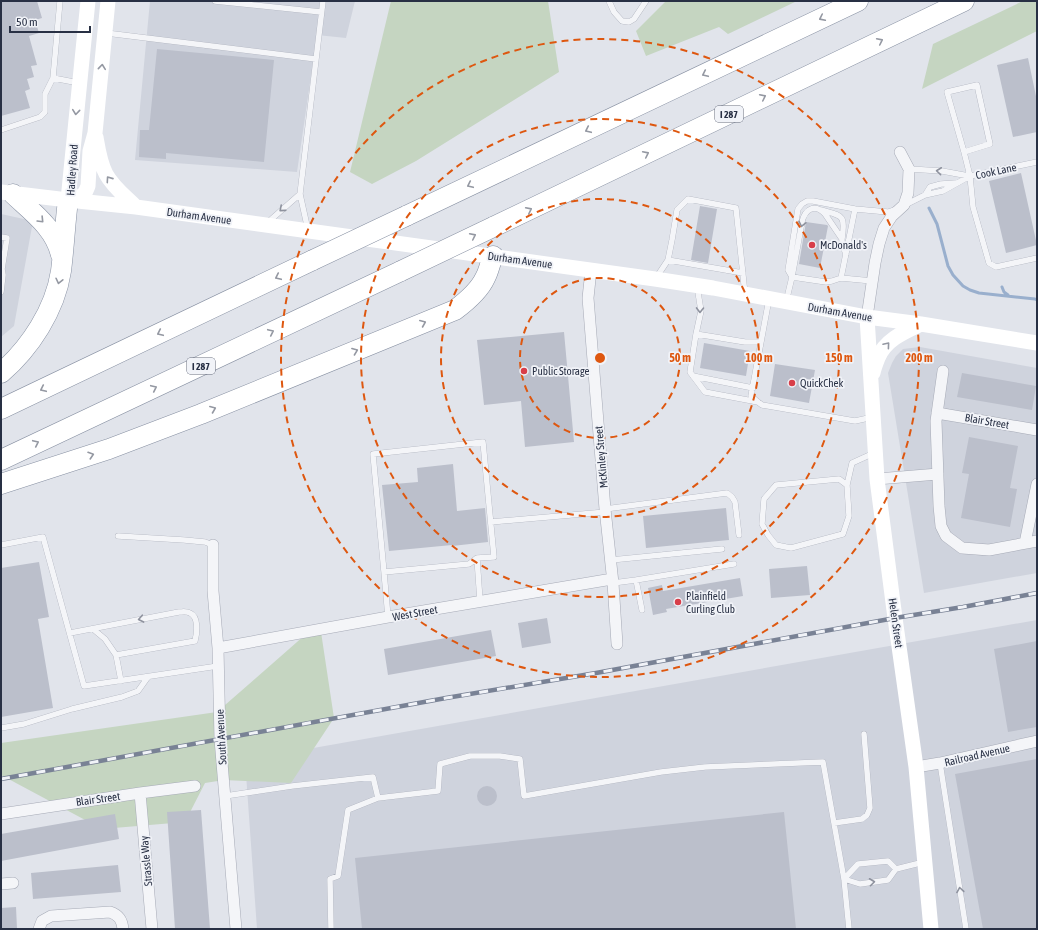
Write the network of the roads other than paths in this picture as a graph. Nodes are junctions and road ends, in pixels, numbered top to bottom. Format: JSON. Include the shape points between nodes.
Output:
{"nodes":[{"id":1,"x":60,"y":1,"type":"edge"},
{"id":2,"x":88,"y":1,"type":"edge"},
{"id":3,"x":108,"y":1,"type":"edge"},
{"id":4,"x":215,"y":1,"type":"edge"},
{"id":5,"x":323,"y":1,"type":"edge"},
{"id":6,"x":609,"y":1,"type":"edge"},
{"id":7,"x":646,"y":1,"type":"edge"},
{"id":8,"x":858,"y":1,"type":"edge"},
{"id":9,"x":964,"y":1,"type":"edge"},
{"id":10,"x":321,"y":12,"type":"junction"},
{"id":11,"x":105,"y":33,"type":"junction"},
{"id":12,"x":316,"y":59,"type":"junction"},
{"id":13,"x":53,"y":78,"type":"junction"},
{"id":14,"x":79,"y":83,"type":"junction"},
{"id":15,"x":1,"y":130,"type":"edge"},
{"id":16,"x":95,"y":133,"type":"junction"},
{"id":17,"x":900,"y":152,"type":"dead end"},
{"id":18,"x":964,"y":152,"type":"junction"},
{"id":19,"x":1037,"y":162,"type":"edge"},
{"id":20,"x":908,"y":169,"type":"junction"},
{"id":21,"x":970,"y":176,"type":"junction"},
{"id":22,"x":7,"y":193,"type":"edge"},
{"id":23,"x":300,"y":194,"type":"junction"},
{"id":24,"x":68,"y":200,"type":"junction"},
{"id":25,"x":904,"y":206,"type":"junction"},
{"id":26,"x":136,"y":207,"type":"junction"},
{"id":27,"x":818,"y":208,"type":"junction"},
{"id":28,"x":855,"y":209,"type":"junction"},
{"id":29,"x":264,"y":225,"type":"junction"},
{"id":30,"x":308,"y":231,"type":"junction"},
{"id":31,"x":1,"y":237,"type":"edge"},
{"id":32,"x":842,"y":238,"type":"junction"},
{"id":33,"x":846,"y":254,"type":"junction"},
{"id":34,"x":492,"y":256,"type":"junction"},
{"id":35,"x":1037,"y":258,"type":"edge"},
{"id":36,"x":62,"y":260,"type":"junction"},
{"id":37,"x":668,"y":260,"type":"junction"},
{"id":38,"x":591,"y":270,"type":"junction"},
{"id":39,"x":743,"y":273,"type":"junction"},
{"id":40,"x":792,"y":277,"type":"junction"},
{"id":41,"x":841,"y":278,"type":"junction"},
{"id":42,"x":655,"y":279,"type":"junction"},
{"id":43,"x":872,"y":281,"type":"junction"},
{"id":44,"x":697,"y":286,"type":"junction"},
{"id":45,"x":1,"y":292,"type":"edge"},
{"id":46,"x":745,"y":294,"type":"junction"},
{"id":47,"x":769,"y":299,"type":"junction"},
{"id":48,"x":786,"y":302,"type":"junction"},
{"id":49,"x":867,"y":317,"type":"junction"},
{"id":50,"x":921,"y":324,"type":"junction"},
{"id":51,"x":696,"y":334,"type":"junction"},
{"id":52,"x":761,"y":342,"type":"junction"},
{"id":53,"x":1037,"y":343,"type":"edge"},
{"id":54,"x":943,"y":371,"type":"dead end"},
{"id":55,"x":1,"y":373,"type":"edge"},
{"id":56,"x":693,"y":376,"type":"junction"},
{"id":57,"x":871,"y":380,"type":"junction"},
{"id":58,"x":753,"y":388,"type":"junction"},
{"id":59,"x":758,"y":402,"type":"junction"},
{"id":60,"x":1,"y":409,"type":"edge"},
{"id":61,"x":937,"y":413,"type":"junction"},
{"id":62,"x":873,"y":417,"type":"junction"},
{"id":63,"x":1037,"y":430,"type":"edge"},
{"id":64,"x":876,"y":452,"type":"junction"},
{"id":65,"x":1,"y":460,"type":"edge"},
{"id":66,"x":938,"y":474,"type":"junction"},
{"id":67,"x":877,"y":479,"type":"junction"},
{"id":68,"x":1,"y":484,"type":"edge"},
{"id":69,"x":1037,"y":484,"type":"edge"},
{"id":70,"x":847,"y":485,"type":"junction"},
{"id":71,"x":606,"y":511,"type":"junction"},
{"id":72,"x":491,"y":522,"type":"junction"},
{"id":73,"x":739,"y":535,"type":"dead end"},
{"id":74,"x":118,"y":536,"type":"dead end"},
{"id":75,"x":1037,"y":541,"type":"edge"},
{"id":76,"x":1025,"y":543,"type":"junction"},
{"id":77,"x":1,"y":545,"type":"edge"},
{"id":78,"x":213,"y":545,"type":"joint"},
{"id":79,"x":722,"y":549,"type":"dead end"},
{"id":80,"x":477,"y":558,"type":"junction"},
{"id":81,"x":611,"y":560,"type":"junction"},
{"id":82,"x":734,"y":564,"type":"dead end"},
{"id":83,"x":384,"y":572,"type":"junction"},
{"id":84,"x":636,"y":580,"type":"junction"},
{"id":85,"x":613,"y":581,"type":"junction"},
{"id":86,"x":480,"y":601,"type":"junction"},
{"id":87,"x":642,"y":610,"type":"dead end"},
{"id":88,"x":388,"y":617,"type":"junction"},
{"id":89,"x":93,"y":629,"type":"junction"},
{"id":90,"x":70,"y":633,"type":"junction"},
{"id":91,"x":617,"y":644,"type":"dead end"},
{"id":92,"x":218,"y":648,"type":"junction"},
{"id":93,"x":116,"y":655,"type":"junction"},
{"id":94,"x":218,"y":666,"type":"junction"},
{"id":95,"x":148,"y":677,"type":"junction"},
{"id":96,"x":121,"y":681,"type":"junction"},
{"id":97,"x":1,"y":728,"type":"edge"},
{"id":98,"x":864,"y":734,"type":"dead end"},
{"id":99,"x":1037,"y":741,"type":"edge"},
{"id":100,"x":940,"y":763,"type":"junction"},
{"id":101,"x":916,"y":767,"type":"junction"},
{"id":102,"x":195,"y":786,"type":"dead end"},
{"id":103,"x":140,"y":793,"type":"junction"},
{"id":104,"x":224,"y":796,"type":"junction"},
{"id":105,"x":378,"y":798,"type":"junction"},
{"id":106,"x":1,"y":814,"type":"edge"},
{"id":107,"x":834,"y":823,"type":"junction"},
{"id":108,"x":925,"y":861,"type":"junction"},
{"id":109,"x":896,"y":869,"type":"junction"},
{"id":110,"x":844,"y":879,"type":"junction"},
{"id":111,"x":13,"y":883,"type":"dead end"},
{"id":112,"x":1,"y":884,"type":"edge"},
{"id":113,"x":39,"y":929,"type":"edge"},
{"id":114,"x":123,"y":929,"type":"edge"},
{"id":115,"x":152,"y":929,"type":"edge"},
{"id":116,"x":236,"y":929,"type":"edge"},
{"id":117,"x":331,"y":929,"type":"edge"},
{"id":118,"x":849,"y":929,"type":"edge"},
{"id":119,"x":931,"y":929,"type":"edge"},
{"id":120,"x":966,"y":929,"type":"edge"}],
"edges":[{"from":1,"to":13,"type":"lane"},
{"from":2,"to":14,"type":"main road","name":"Hadley Road"},
{"from":3,"to":11,"type":"main road","name":"Hadley Road"},
{"from":4,"to":10,"type":"lane"},
{"from":5,"to":10,"type":"lane"},
{"from":6,"to":7,"type":"lane","via":[[622,21],[629,22]]},
{"from":8,"to":60,"type":"highway","one_way":true,"bridge":true},
{"from":65,"to":9,"type":"highway","number":"I 287","one_way":true,"bridge":true},
{"from":10,"to":12,"type":"lane"},
{"from":11,"to":12,"type":"lane"},
{"from":16,"to":11,"type":"main road","name":"Hadley Road","one_way":true},
{"from":12,"to":23,"type":"lane"},
{"from":13,"to":14,"type":"lane"},
{"from":13,"to":15,"type":"lane","via":[[45,94],[45,112],[40,117]]},
{"from":14,"to":24,"type":"main road","name":"Hadley Road","one_way":true},
{"from":16,"to":24,"type":"main road","name":"Hadley Road","via":[[90,151],[88,186],[85,194]]},
{"from":26,"to":16,"type":"main road","one_way":true,"via":[[106,174]]},
{"from":17,"to":20,"type":"street"},
{"from":18,"to":18,"type":"lane","via":[[990,144],[977,85],[947,92]]},
{"from":18,"to":21,"type":"lane"},
{"from":19,"to":21,"type":"lane","name":"Cook Lane"},
{"from":21,"to":20,"type":"lane","one_way":true},
{"from":20,"to":25,"type":"street","via":[[908,193]]},
{"from":21,"to":25,"type":"lane","name":"Cook Lane","via":[[943,191],[925,195]]},
{"from":21,"to":35,"type":"lane","via":[[973,207],[989,263],[996,267]]},
{"from":22,"to":24,"type":"main road","name":"Durham Avenue"},
{"from":22,"to":36,"type":"highway","one_way":true,"via":[[45,223],[54,235]]},
{"from":23,"to":29,"type":"lane","one_way":true},
{"from":23,"to":30,"type":"lane"},
{"from":24,"to":26,"type":"main road","name":"Durham Avenue"},
{"from":24,"to":36,"type":"highway"},
{"from":25,"to":28,"type":"lane","name":"Cook Lane","via":[[888,212]]},
{"from":25,"to":43,"type":"street","via":[[892,216],[884,228]]},
{"from":26,"to":29,"type":"main road","name":"Durham Avenue"},
{"from":27,"to":32,"type":"lane"},
{"from":27,"to":32,"type":"lane","via":[[840,217],[844,223]]},
{"from":27,"to":40,"type":"lane","one_way":true,"via":[[807,211],[804,216]]},
{"from":28,"to":33,"type":"lane"},
{"from":28,"to":40,"type":"lane","name":"Cook Lane","via":[[813,201],[802,204],[798,209],[788,265]]},
{"from":29,"to":30,"type":"main road","name":"Durham Avenue"},
{"from":30,"to":34,"type":"main road","name":"Durham Avenue"},
{"from":31,"to":45,"type":"lane","via":[[7,238]]},
{"from":32,"to":33,"type":"lane"},
{"from":33,"to":41,"type":"lane"},
{"from":34,"to":38,"type":"main road","name":"Durham Avenue"},
{"from":68,"to":34,"type":"highway","one_way":true,"via":[[130,441],[455,310],[480,286]]},
{"from":36,"to":55,"type":"highway","one_way":true,"via":[[58,286],[40,328]]},
{"from":37,"to":39,"type":"lane"},
{"from":37,"to":39,"type":"lane","via":[[677,210],[688,199],[736,208]]},
{"from":37,"to":42,"type":"lane"},
{"from":38,"to":42,"type":"main road","name":"Durham Avenue"},
{"from":38,"to":71,"type":"street","name":"McKinley Street","via":[[588,298]]},
{"from":39,"to":46,"type":"lane"},
{"from":40,"to":41,"type":"lane","via":[[826,282]]},
{"from":40,"to":48,"type":"lane"},
{"from":41,"to":43,"type":"lane"},
{"from":42,"to":44,"type":"main road","name":"Durham Avenue"},
{"from":43,"to":49,"type":"street"},
{"from":44,"to":46,"type":"main road","name":"Durham Avenue"},
{"from":44,"to":51,"type":"lane","one_way":true,"via":[[701,311]]},
{"from":46,"to":47,"type":"main road","name":"Durham Avenue"},
{"from":47,"to":48,"type":"main road","name":"Durham Avenue"},
{"from":47,"to":52,"type":"lane"},
{"from":48,"to":49,"type":"main road","name":"Durham Avenue"},
{"from":49,"to":50,"type":"main road","name":"Durham Avenue"},
{"from":49,"to":57,"type":"main road","name":"Helen Street"},
{"from":50,"to":53,"type":"main road","name":"Durham Avenue"},
{"from":57,"to":50,"type":"main road","one_way":true,"via":[[878,357],[891,340]]},
{"from":51,"to":52,"type":"lane"},
{"from":51,"to":56,"type":"lane","via":[[690,372]]},
{"from":52,"to":58,"type":"lane"},
{"from":54,"to":61,"type":"street"},
{"from":56,"to":58,"type":"lane"},
{"from":56,"to":59,"type":"lane","via":[[705,392]]},
{"from":57,"to":62,"type":"main road","name":"Helen Street"},
{"from":58,"to":59,"type":"lane","via":[[751,396]]},
{"from":59,"to":62,"type":"lane","via":[[762,405],[855,421]]},
{"from":61,"to":63,"type":"street","name":"Blair Street"},
{"from":61,"to":66,"type":"street"},
{"from":62,"to":64,"type":"main road","name":"Helen Street"},
{"from":64,"to":67,"type":"main road","name":"Helen Street"},
{"from":64,"to":70,"type":"lane","via":[[852,463]]},
{"from":66,"to":67,"type":"street"},
{"from":66,"to":76,"type":"street","via":[[938,506],[941,526],[946,536],[962,548],[989,550]]},
{"from":67,"to":101,"type":"main road","name":"Helen Street"},
{"from":69,"to":76,"type":"street"},
{"from":70,"to":70,"type":"lane","via":[[849,516],[843,534],[791,548],[776,545],[762,524],[764,499],[776,485],[839,479]]},
{"from":71,"to":72,"type":"lane"},
{"from":71,"to":73,"type":"lane","via":[[727,493],[735,502]]},
{"from":71,"to":81,"type":"street","name":"McKinley Street"},
{"from":72,"to":80,"type":"lane","via":[[494,557]]},
{"from":72,"to":83,"type":"lane","via":[[483,442],[372,454]]},
{"from":74,"to":78,"type":"lane","via":[[184,540]]},
{"from":75,"to":76,"type":"street"},
{"from":77,"to":90,"type":"lane","via":[[43,537]]},
{"from":78,"to":92,"type":"street","name":"South Avenue","via":[[213,591]]},
{"from":79,"to":81,"type":"lane"},
{"from":80,"to":83,"type":"lane","via":[[469,564]]},
{"from":80,"to":86,"type":"lane"},
{"from":81,"to":85,"type":"street","name":"McKinley Street"},
{"from":82,"to":84,"type":"lane"},
{"from":83,"to":88,"type":"lane"},
{"from":84,"to":85,"type":"lane"},
{"from":84,"to":87,"type":"lane"},
{"from":85,"to":86,"type":"street","name":"West Street"},
{"from":85,"to":91,"type":"street","name":"McKinley Street"},
{"from":86,"to":88,"type":"street","name":"West Street"},
{"from":88,"to":92,"type":"street","name":"West Street"},
{"from":89,"to":90,"type":"lane"},
{"from":89,"to":93,"type":"lane","via":[[105,639]]},
{"from":93,"to":89,"type":"lane","one_way":true,"via":[[195,641],[194,617],[189,612],[179,612]]},
{"from":90,"to":96,"type":"lane","via":[[84,686]]},
{"from":92,"to":94,"type":"street","name":"South Avenue"},
{"from":93,"to":96,"type":"lane"},
{"from":94,"to":95,"type":"lane"},
{"from":94,"to":104,"type":"street","name":"South Avenue"},
{"from":95,"to":96,"type":"lane"},
{"from":95,"to":97,"type":"lane","via":[[138,691],[122,697]]},
{"from":98,"to":107,"type":"lane","via":[[870,808],[862,819]]},
{"from":99,"to":100,"type":"street","name":"Railroad Avenue"},
{"from":100,"to":101,"type":"street","name":"Railroad Avenue"},
{"from":120,"to":100,"type":"lane","one_way":true},
{"from":101,"to":108,"type":"main road","name":"Helen Street"},
{"from":102,"to":103,"type":"street","name":"Blair Street"},
{"from":103,"to":106,"type":"street","name":"Blair Street"},
{"from":103,"to":115,"type":"street","name":"Strassle Way"},
{"from":104,"to":105,"type":"lane","via":[[373,777]]},
{"from":104,"to":116,"type":"street","name":"South Avenue"},
{"from":105,"to":107,"type":"lane","via":[[438,790],[440,764],[470,756],[520,759],[524,796],[660,772],[705,767],[823,762]]},
{"from":105,"to":117,"type":"lane","via":[[348,810],[338,876],[330,879]]},
{"from":107,"to":110,"type":"lane"},
{"from":108,"to":109,"type":"lane"},
{"from":108,"to":119,"type":"main road","name":"Helen Street"},
{"from":110,"to":109,"type":"lane","one_way":true,"via":[[860,884],[888,880]]},
{"from":109,"to":110,"type":"lane","via":[[888,861],[858,864]]},
{"from":110,"to":118,"type":"lane"},
{"from":111,"to":112,"type":"street"},
{"from":113,"to":114,"type":"street","via":[[42,921],[51,916],[110,912],[120,917]]}]}
